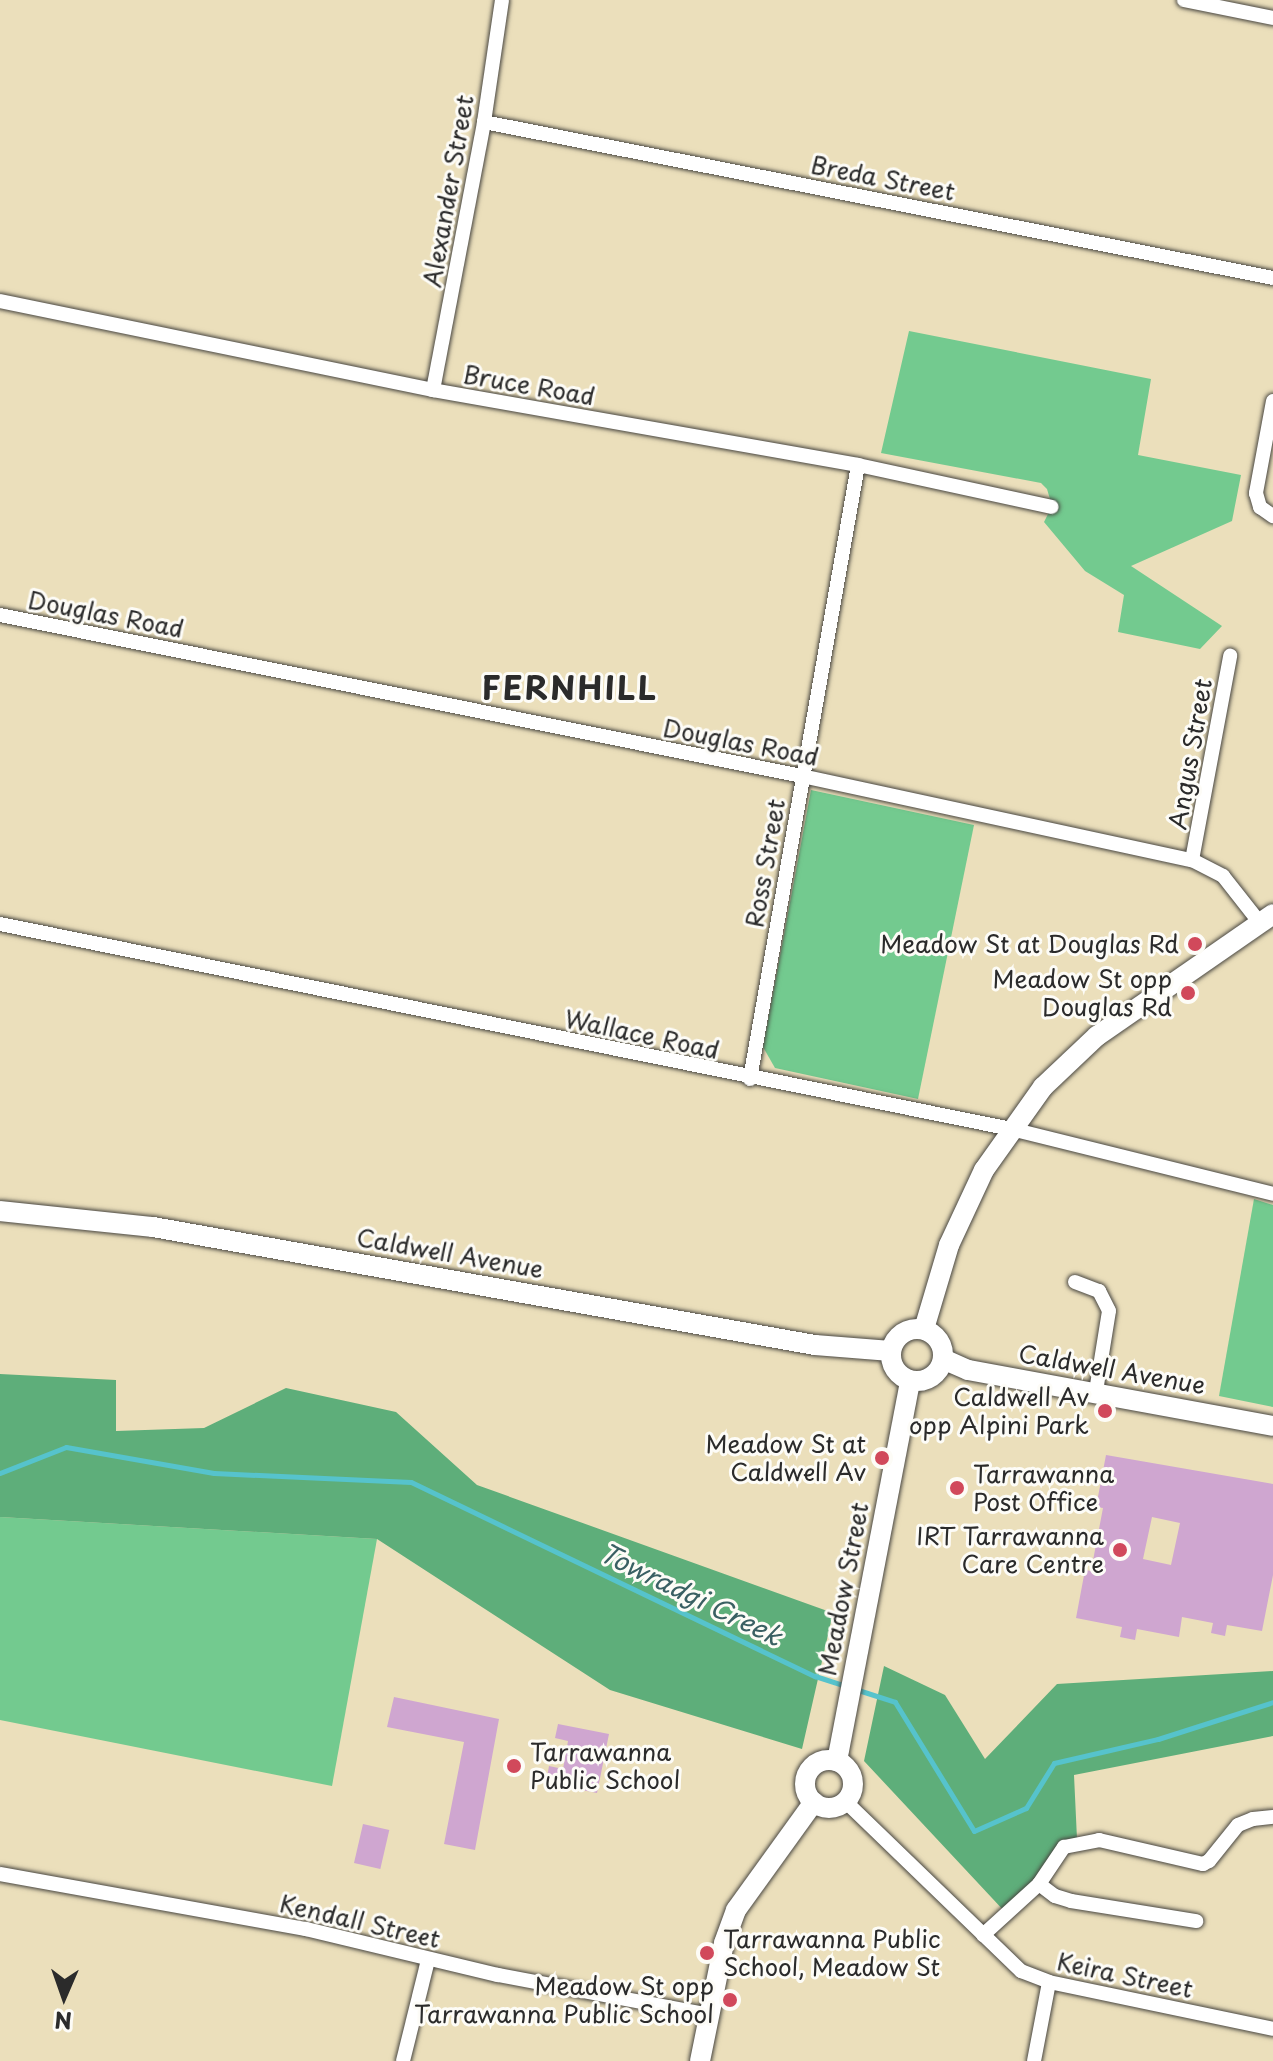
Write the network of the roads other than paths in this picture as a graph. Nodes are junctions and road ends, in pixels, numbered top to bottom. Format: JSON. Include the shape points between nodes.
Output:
{"nodes":[{"id":1,"x":502,"y":0,"type":"edge"},
{"id":2,"x":1184,"y":0,"type":"edge"},
{"id":3,"x":1273,"y":18,"type":"edge"},
{"id":4,"x":484,"y":122,"type":"junction"},
{"id":5,"x":1273,"y":278,"type":"edge"},
{"id":6,"x":0,"y":301,"type":"edge"},
{"id":7,"x":433,"y":390,"type":"junction"},
{"id":8,"x":1273,"y":401,"type":"edge"},
{"id":9,"x":858,"y":465,"type":"junction"},
{"id":10,"x":1052,"y":507,"type":"dead end"},
{"id":11,"x":1273,"y":516,"type":"edge"},
{"id":12,"x":0,"y":615,"type":"edge"},
{"id":13,"x":1230,"y":656,"type":"dead end"},
{"id":14,"x":802,"y":776,"type":"junction"},
{"id":15,"x":1192,"y":860,"type":"junction"},
{"id":16,"x":1267,"y":918,"type":"edge"},
{"id":17,"x":0,"y":924,"type":"edge"},
{"id":18,"x":750,"y":1079,"type":"junction"},
{"id":19,"x":1011,"y":1129,"type":"junction"},
{"id":20,"x":1273,"y":1194,"type":"edge"},
{"id":21,"x":0,"y":1211,"type":"edge"},
{"id":22,"x":1075,"y":1282,"type":"dead end"},
{"id":23,"x":924,"y":1329,"type":"junction"},
{"id":24,"x":891,"y":1351,"type":"junction"},
{"id":25,"x":943,"y":1359,"type":"junction"},
{"id":26,"x":910,"y":1381,"type":"junction"},
{"id":27,"x":1096,"y":1391,"type":"junction"},
{"id":28,"x":1273,"y":1426,"type":"edge"},
{"id":29,"x":837,"y":1761,"type":"junction"},
{"id":30,"x":845,"y":1801,"type":"junction"},
{"id":31,"x":814,"y":1802,"type":"junction"},
{"id":32,"x":1273,"y":1817,"type":"edge"},
{"id":33,"x":0,"y":1874,"type":"edge"},
{"id":34,"x":1039,"y":1884,"type":"junction"},
{"id":35,"x":1196,"y":1921,"type":"dead end"},
{"id":36,"x":983,"y":1935,"type":"junction"},
{"id":37,"x":428,"y":1960,"type":"junction"},
{"id":38,"x":1049,"y":1982,"type":"junction"},
{"id":39,"x":709,"y":2015,"type":"junction"},
{"id":40,"x":1273,"y":2029,"type":"edge"},
{"id":41,"x":403,"y":2061,"type":"edge"},
{"id":42,"x":700,"y":2061,"type":"edge"},
{"id":43,"x":1034,"y":2061,"type":"edge"}],
"edges":[{"from":1,"to":4,"type":"street","name":"Alexander Street"},
{"from":2,"to":3,"type":"street"},
{"from":4,"to":5,"type":"street","name":"Breda Street"},
{"from":4,"to":7,"type":"street","name":"Alexander Street"},
{"from":6,"to":7,"type":"street","name":"Bruce Road"},
{"from":7,"to":9,"type":"street","name":"Bruce Road"},
{"from":8,"to":11,"type":"street","via":[[1256,493],[1260,507]]},
{"from":9,"to":10,"type":"street","name":"Bruce Road"},
{"from":9,"to":14,"type":"street","name":"Ross Street"},
{"from":12,"to":14,"type":"street","name":"Douglas Road"},
{"from":13,"to":15,"type":"street","name":"Angus Street"},
{"from":14,"to":15,"type":"street","name":"Douglas Road"},
{"from":14,"to":18,"type":"street","name":"Ross Street"},
{"from":15,"to":16,"type":"street","name":"Douglas Road","via":[[1223,876]]},
{"from":16,"to":19,"type":"main road","via":[[1097,1036],[1043,1087]]},
{"from":17,"to":18,"type":"street","name":"Wallace Road"},
{"from":18,"to":19,"type":"street","name":"Wallace Road"},
{"from":19,"to":20,"type":"street","name":"Wallace Road"},
{"from":19,"to":23,"type":"main road","via":[[984,1170],[949,1245]]},
{"from":21,"to":24,"type":"main road","name":"Caldwell Avenue","via":[[153,1227],[815,1345]]},
{"from":22,"to":27,"type":"street","via":[[1099,1291],[1109,1311]]},
{"from":23,"to":24,"type":"main road","via":[[901,1334]]},
{"from":23,"to":25,"type":"main road","via":[[938,1338]]},
{"from":24,"to":26,"type":"main road","via":[[895,1369]]},
{"from":25,"to":26,"type":"main road","via":[[928,1380]]},
{"from":25,"to":27,"type":"main road","name":"Caldwell Avenue","via":[[968,1370]]},
{"from":26,"to":29,"type":"main road","name":"Meadow Street"},
{"from":27,"to":28,"type":"main road","name":"Caldwell Avenue"},
{"from":29,"to":30,"type":"main road","via":[[852,1778]]},
{"from":29,"to":31,"type":"main road","via":[[821,1761],[809,1772],[806,1788]]},
{"from":30,"to":31,"type":"main road","via":[[827,1807]]},
{"from":30,"to":36,"type":"street","name":"Keira Street"},
{"from":31,"to":39,"type":"main road","via":[[736,1910]]},
{"from":32,"to":34,"type":"street","via":[[1238,1825],[1203,1864],[1099,1840],[1064,1847]]},
{"from":33,"to":37,"type":"street","name":"Kendall Street","via":[[306,1929]]},
{"from":34,"to":35,"type":"street","via":[[1071,1901]]},
{"from":34,"to":36,"type":"street"},
{"from":36,"to":38,"type":"street","name":"Keira Street","via":[[1021,1971]]},
{"from":37,"to":39,"type":"street","name":"Kendall Street"},
{"from":37,"to":41,"type":"street"},
{"from":38,"to":40,"type":"street","name":"Keira Street"},
{"from":38,"to":43,"type":"street"},
{"from":39,"to":42,"type":"main road"}]}
